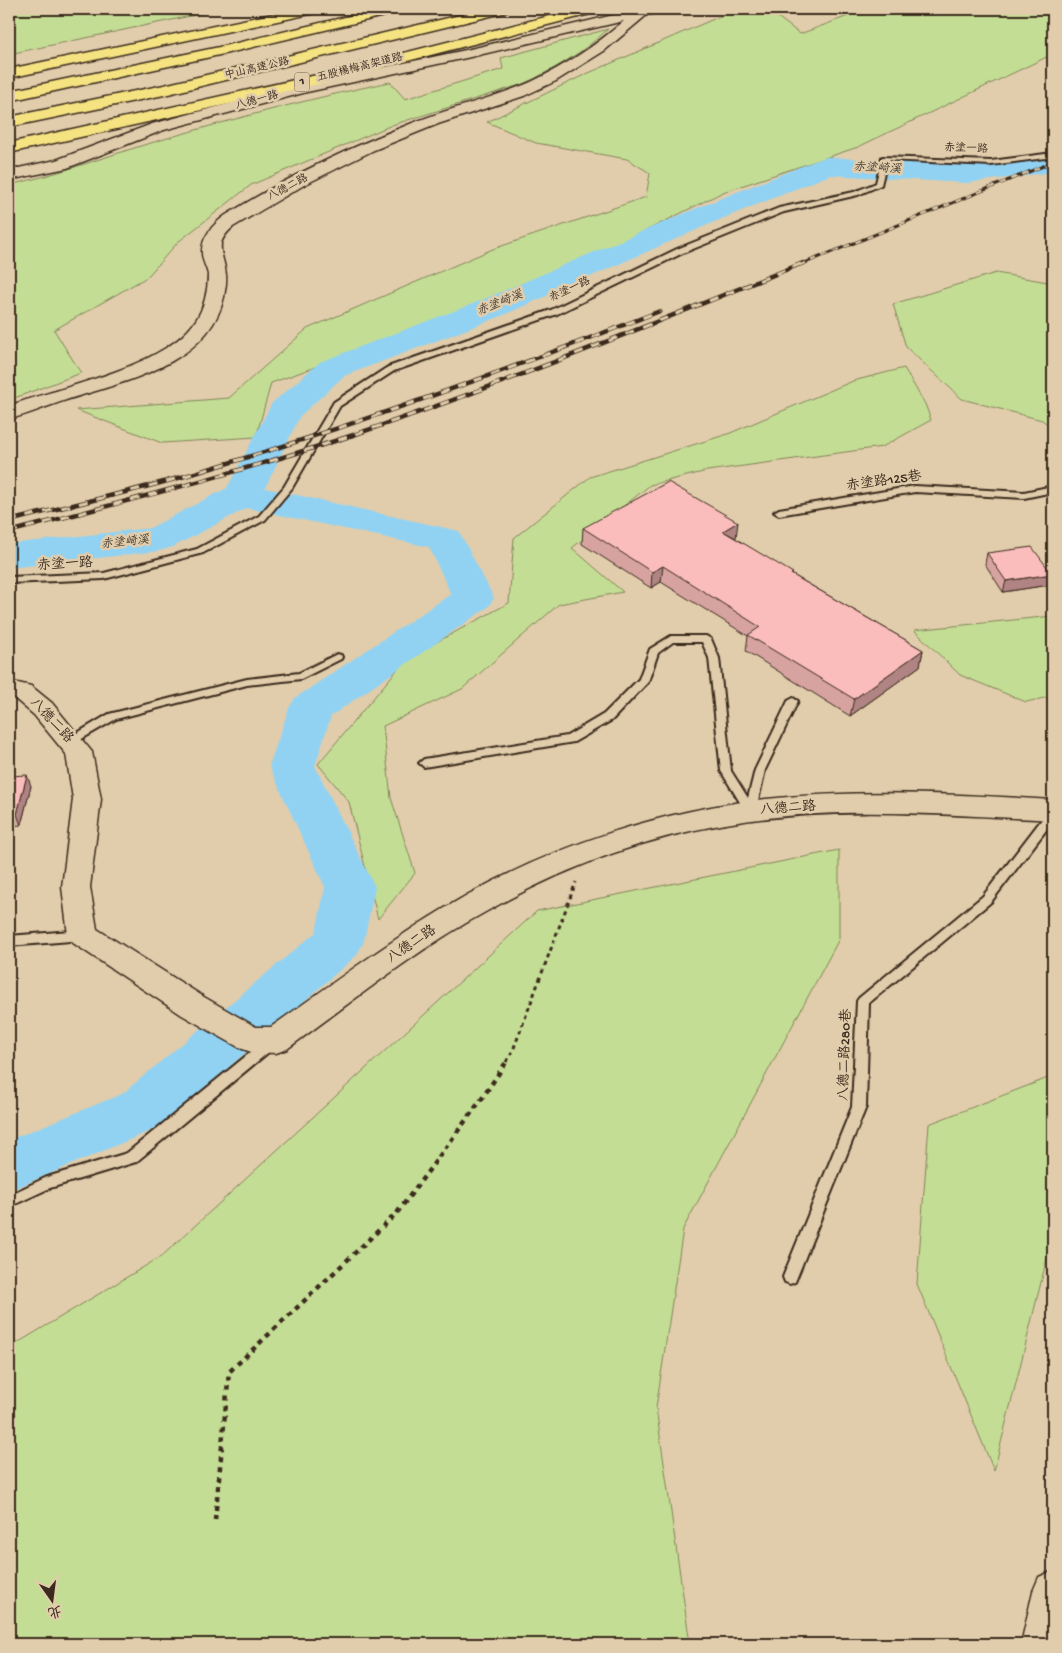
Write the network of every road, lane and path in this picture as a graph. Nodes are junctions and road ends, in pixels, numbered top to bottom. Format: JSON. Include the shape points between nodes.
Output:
{"nodes":[{"id":1,"x":315,"y":9,"type":"edge"},
{"id":2,"x":396,"y":9,"type":"edge"},
{"id":3,"x":503,"y":9,"type":"edge"},
{"id":4,"x":593,"y":9,"type":"edge"},
{"id":5,"x":677,"y":9,"type":"edge"},
{"id":6,"x":649,"y":11,"type":"edge"},
{"id":7,"x":9,"y":74,"type":"edge"},
{"id":8,"x":9,"y":96,"type":"edge"},
{"id":9,"x":9,"y":122,"type":"edge"},
{"id":10,"x":9,"y":148,"type":"edge"},
{"id":11,"x":1053,"y":155,"type":"edge"},
{"id":12,"x":9,"y":175,"type":"edge"},
{"id":13,"x":9,"y":412,"type":"edge"},
{"id":14,"x":1053,"y":489,"type":"edge"},
{"id":15,"x":779,"y":512,"type":"dead end"},
{"id":16,"x":9,"y":580,"type":"edge"},
{"id":17,"x":337,"y":657,"type":"dead end"},
{"id":18,"x":9,"y":689,"type":"edge"},
{"id":19,"x":792,"y":701,"type":"dead end"},
{"id":20,"x":70,"y":741,"type":"junction"},
{"id":21,"x":424,"y":763,"type":"dead end"},
{"id":22,"x":1053,"y":811,"type":"edge"},
{"id":23,"x":751,"y":812,"type":"junction"},
{"id":24,"x":588,"y":852,"type":"junction"},
{"id":25,"x":83,"y":935,"type":"junction"},
{"id":26,"x":9,"y":941,"type":"edge"},
{"id":27,"x":263,"y":1040,"type":"junction"},
{"id":28,"x":9,"y":1201,"type":"edge"},
{"id":29,"x":790,"y":1277,"type":"dead end"},
{"id":30,"x":215,"y":1520,"type":"dead end"},
{"id":31,"x":1053,"y":1591,"type":"edge"},
{"id":32,"x":1041,"y":1644,"type":"edge"}],
"edges":[{"from":1,"to":7,"type":"highway"},
{"from":2,"to":8,"type":"highway","name":"中山高速公路"},
{"from":3,"to":9,"type":"highway","name":"中山高速公路","number":"1","via":[[164,90]]},
{"from":4,"to":10,"type":"highway","name":"五股楊梅高架道路","number":"1","via":[[322,78]]},
{"from":5,"to":6,"type":"lane"},
{"from":6,"to":12,"type":"street","name":"八德一路","via":[[305,88],[158,127],[60,164]]},
{"from":6,"to":13,"type":"street","name":"八德二路","via":[[552,78],[372,145],[280,191],[228,222],[214,236],[211,252],[217,275],[215,297],[203,325],[189,341],[142,368]]},
{"from":11,"to":16,"type":"lane","name":"赤塗一路","via":[[991,163],[884,158],[880,184],[856,194],[782,210],[680,251],[554,312],[391,369],[337,404],[288,488],[262,518],[200,550],[104,576]]},
{"from":14,"to":15,"type":"lane","name":"赤塗路125巷","via":[[1024,495],[915,489]]},
{"from":17,"to":20,"type":"lane","via":[[301,676],[248,682],[113,716]]},
{"from":18,"to":20,"type":"street","name":"八德二路","via":[[22,692],[43,709]]},
{"from":19,"to":23,"type":"lane","via":[[760,770]]},
{"from":20,"to":25,"type":"street","name":"八德二路","via":[[79,752],[87,799],[76,887]]},
{"from":21,"to":23,"type":"lane","via":[[570,739],[608,717],[644,680],[654,652],[671,639],[706,639],[714,658],[726,771]]},
{"from":22,"to":23,"type":"street","name":"八德二路","via":[[896,804],[788,807]]},
{"from":22,"to":29,"type":"lane","name":"八德二路280巷","via":[[987,899],[863,1002],[859,1108]]},
{"from":23,"to":24,"type":"street","name":"八德二路","via":[[726,814],[662,829]]},
{"from":24,"to":27,"type":"street","name":"八德二路","via":[[507,887],[435,928]]},
{"from":24,"to":30,"type":"path","via":[[512,1053],[480,1100],[397,1213],[229,1372]]},
{"from":25,"to":26,"type":"lane"},
{"from":25,"to":27,"type":"street","via":[[193,1006]]},
{"from":27,"to":28,"type":"lane","via":[[131,1158],[47,1183]]},
{"from":31,"to":32,"type":"street"}]}
